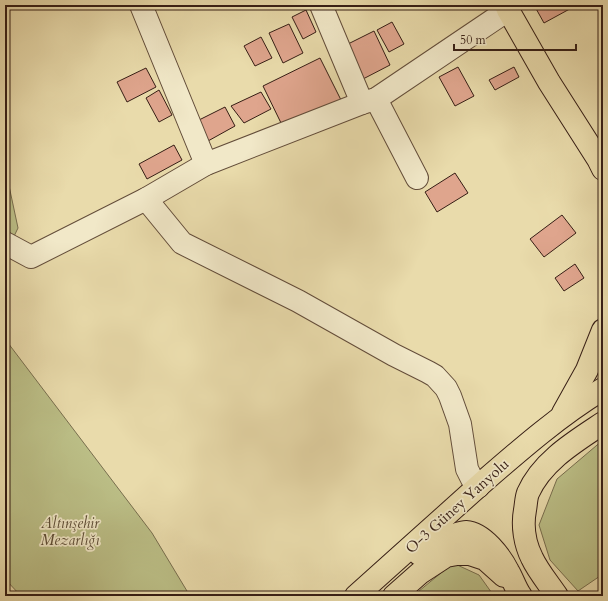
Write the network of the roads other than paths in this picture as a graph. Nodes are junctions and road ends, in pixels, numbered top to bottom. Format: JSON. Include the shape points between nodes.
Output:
{"nodes":[{"id":1,"x":141,"y":5,"type":"edge"},
{"id":2,"x":321,"y":5,"type":"edge"},
{"id":3,"x":507,"y":8,"type":"edge"},
{"id":4,"x":369,"y":101,"type":"junction"},
{"id":5,"x":206,"y":164,"type":"junction"},
{"id":6,"x":603,"y":169,"type":"edge"},
{"id":7,"x":417,"y":178,"type":"dead end"},
{"id":8,"x":146,"y":199,"type":"junction"},
{"id":9,"x":5,"y":243,"type":"edge"},
{"id":10,"x":603,"y":330,"type":"edge"},
{"id":11,"x":603,"y":389,"type":"edge"},
{"id":12,"x":560,"y":419,"type":"junction"},
{"id":13,"x":603,"y":423,"type":"edge"},
{"id":14,"x":478,"y":487,"type":"junction"},
{"id":15,"x":518,"y":592,"type":"edge"},
{"id":16,"x":356,"y":596,"type":"edge"},
{"id":17,"x":369,"y":596,"type":"edge"},
{"id":18,"x":394,"y":596,"type":"edge"},
{"id":19,"x":557,"y":596,"type":"edge"}],
"edges":[{"from":1,"to":5,"type":"street"},
{"from":2,"to":4,"type":"street"},
{"from":3,"to":4,"type":"street"},
{"from":3,"to":6,"type":"main road"},
{"from":4,"to":5,"type":"street"},
{"from":4,"to":7,"type":"street"},
{"from":5,"to":8,"type":"street"},
{"from":8,"to":9,"type":"street","via":[[31,257]]},
{"from":8,"to":14,"type":"street","via":[[182,243],[298,301],[435,376],[450,396],[460,424],[467,469]]},
{"from":10,"to":12,"type":"main road","via":[[587,370]]},
{"from":11,"to":12,"type":"main road","name":"O-3 Güney Yanyolu"},
{"from":12,"to":14,"type":"main road","name":"O-3 Güney Yanyolu"},
{"from":13,"to":19,"type":"main road","via":[[555,456],[528,493],[523,517],[525,537],[532,558]]},
{"from":14,"to":16,"type":"main road","name":"O-3 Güney Yanyolu"},
{"from":15,"to":17,"type":"main road","via":[[509,572],[492,548],[480,537],[466,532],[433,542]]},
{"from":15,"to":18,"type":"main road","via":[[485,559],[470,554],[457,554],[446,556],[420,573]]}]}
